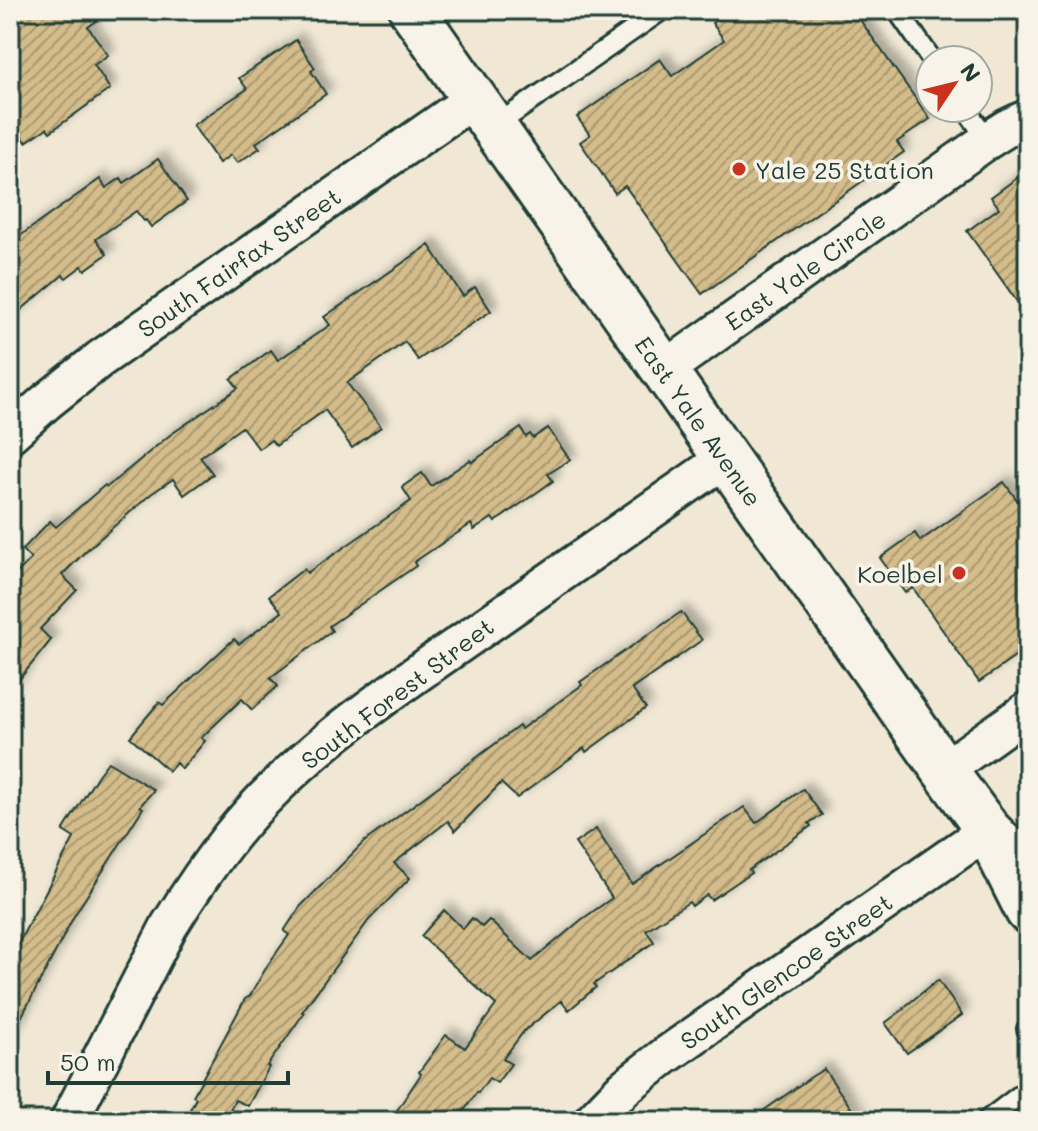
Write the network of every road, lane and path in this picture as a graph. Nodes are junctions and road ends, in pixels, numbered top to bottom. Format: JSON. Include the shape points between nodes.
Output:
{"nodes":[{"id":1,"x":412,"y":10,"type":"edge"},
{"id":2,"x":662,"y":10,"type":"edge"},
{"id":3,"x":897,"y":10,"type":"edge"},
{"id":4,"x":921,"y":44,"type":"edge"},
{"id":5,"x":485,"y":112,"type":"junction"},
{"id":6,"x":1028,"y":118,"type":"edge"},
{"id":7,"x":976,"y":124,"type":"edge"},
{"id":8,"x":988,"y":140,"type":"junction"},
{"id":9,"x":664,"y":370,"type":"junction"},
{"id":10,"x":10,"y":434,"type":"edge"},
{"id":11,"x":726,"y":458,"type":"junction"},
{"id":12,"x":1028,"y":710,"type":"edge"},
{"id":13,"x":944,"y":770,"type":"junction"},
{"id":14,"x":988,"y":830,"type":"junction"},
{"id":15,"x":1028,"y":870,"type":"edge"},
{"id":16,"x":1028,"y":911,"type":"edge"},
{"id":17,"x":1028,"y":1089,"type":"edge"},
{"id":18,"x":69,"y":1121,"type":"edge"},
{"id":19,"x":592,"y":1121,"type":"edge"},
{"id":20,"x":986,"y":1121,"type":"edge"}],
"edges":[{"from":1,"to":5,"type":"main road","name":"East Yale Avenue"},
{"from":2,"to":5,"type":"lane"},
{"from":3,"to":4,"type":"lane"},
{"from":5,"to":9,"type":"main road","name":"East Yale Avenue"},
{"from":5,"to":10,"type":"street","name":"South Fairfax Street","via":[[100,359]]},
{"from":6,"to":8,"type":"street","name":"East Yale Circle"},
{"from":7,"to":8,"type":"lane"},
{"from":8,"to":9,"type":"street","name":"East Yale Circle"},
{"from":9,"to":11,"type":"main road","name":"East Yale Avenue"},
{"from":11,"to":13,"type":"main road","name":"East Yale Avenue"},
{"from":11,"to":18,"type":"street","name":"South Forest Street","via":[[389,693],[276,787],[232,836],[169,926]]},
{"from":12,"to":13,"type":"street"},
{"from":13,"to":14,"type":"main road","name":"East Yale Avenue"},
{"from":14,"to":15,"type":"main road","name":"East Yale Avenue"},
{"from":14,"to":16,"type":"main road","name":"East Yale Avenue"},
{"from":14,"to":19,"type":"street","name":"South Glencoe Street","via":[[665,1056]]},
{"from":17,"to":20,"type":"lane"}]}
